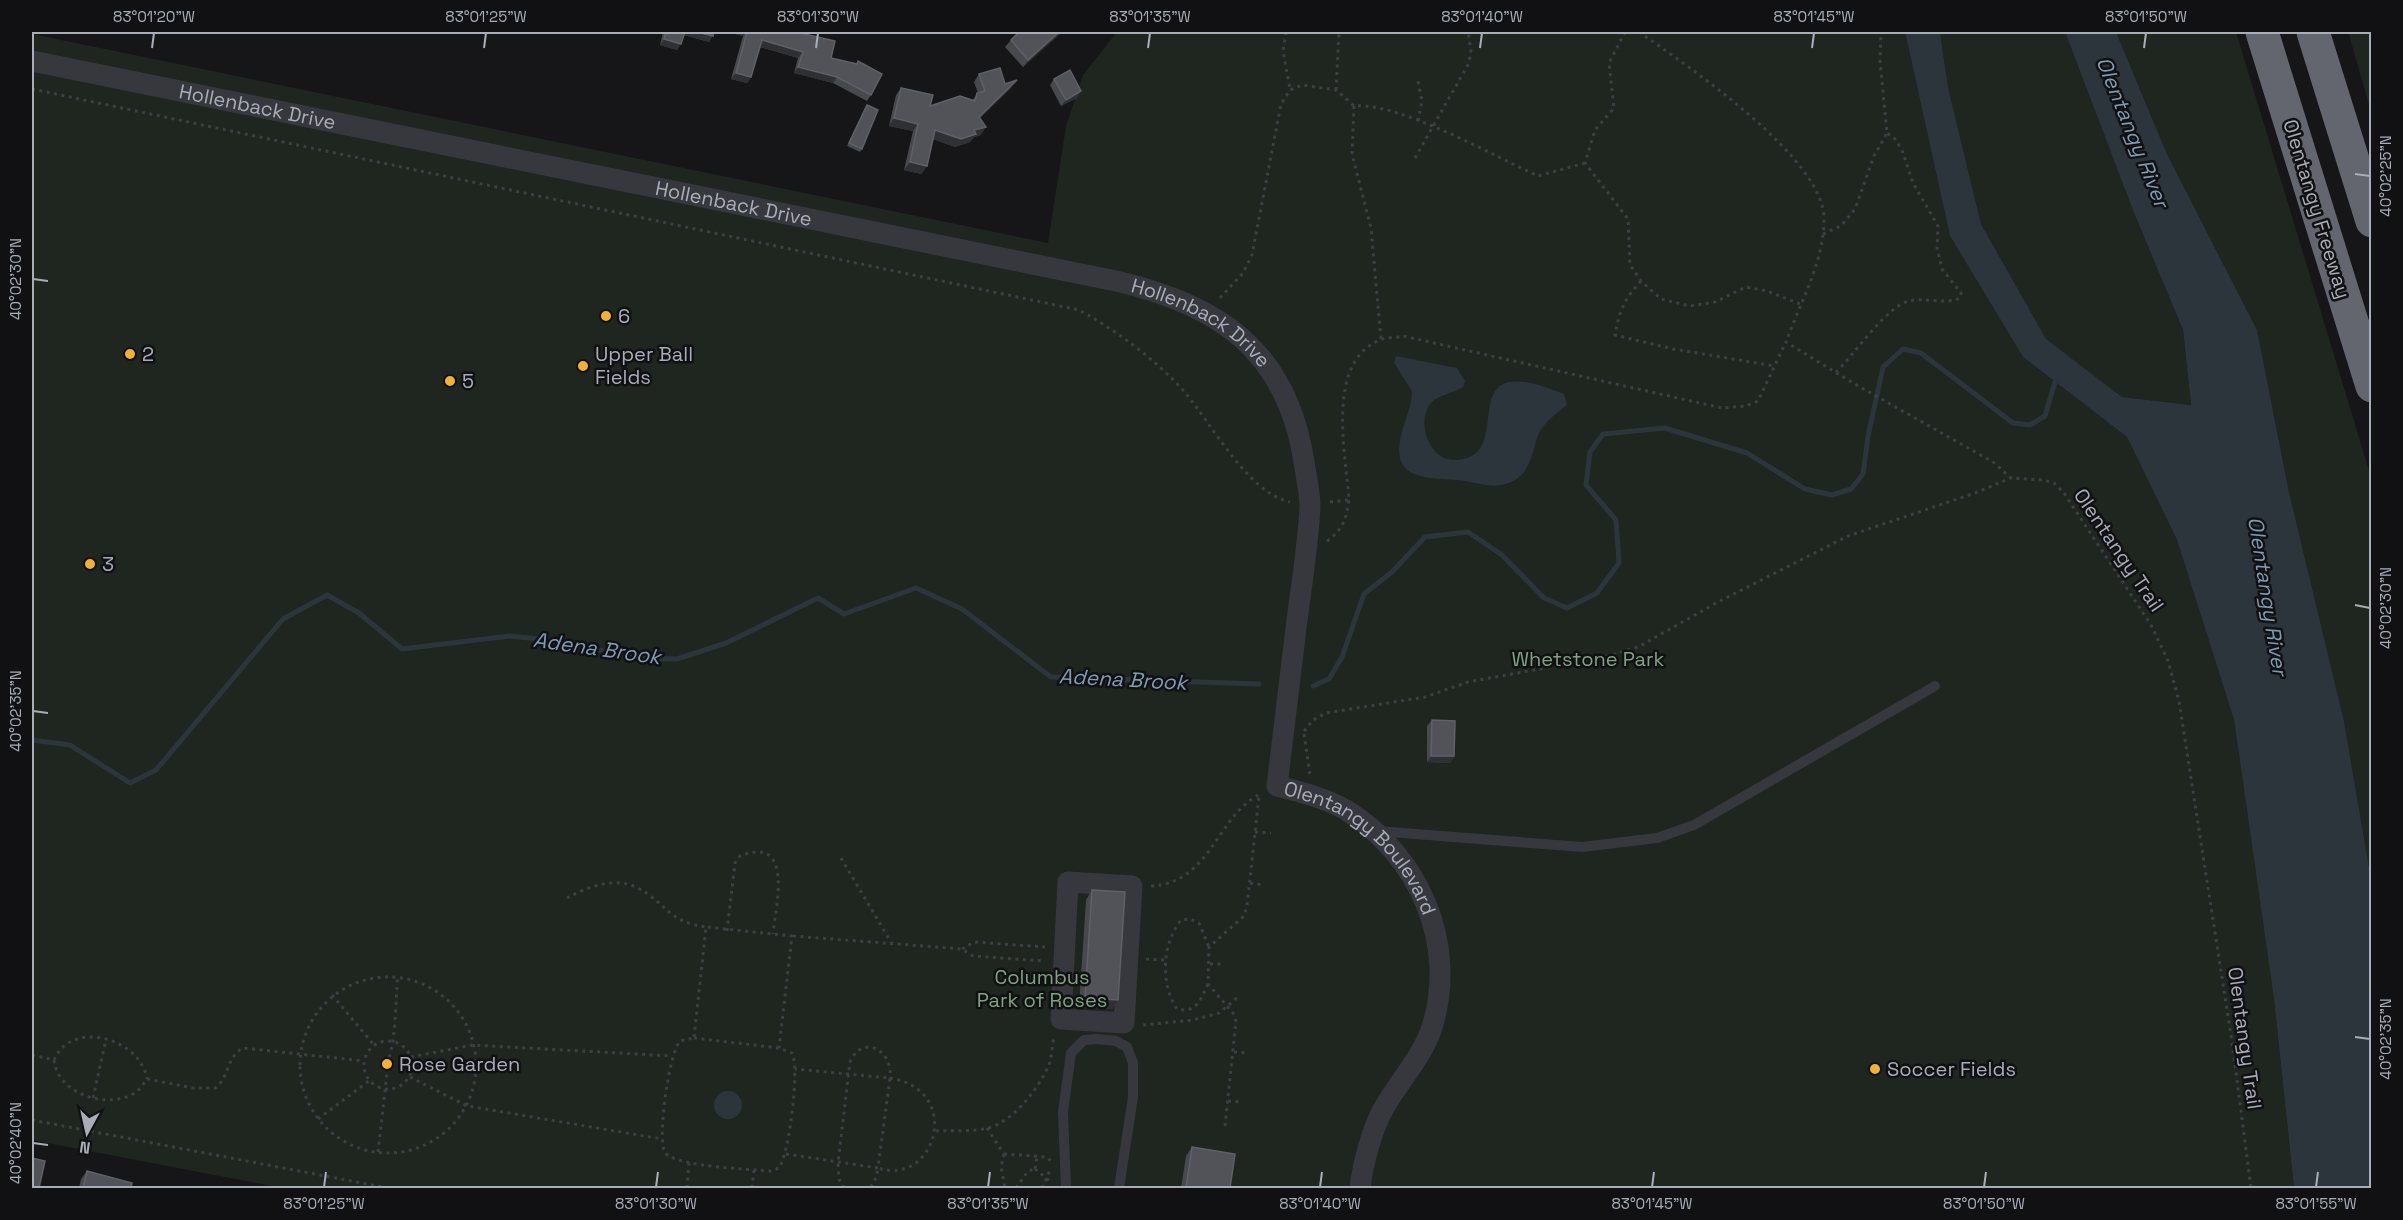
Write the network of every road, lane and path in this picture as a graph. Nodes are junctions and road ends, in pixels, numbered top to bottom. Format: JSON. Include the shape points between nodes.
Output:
{"nodes":[{"id":1,"x":1286,"y":32,"type":"edge"},
{"id":2,"x":1339,"y":32,"type":"edge"},
{"id":3,"x":1468,"y":32,"type":"edge"},
{"id":4,"x":1625,"y":32,"type":"edge"},
{"id":5,"x":1639,"y":32,"type":"edge"},
{"id":6,"x":1881,"y":32,"type":"edge"},
{"id":7,"x":2262,"y":32,"type":"edge"},
{"id":8,"x":2313,"y":32,"type":"edge"},
{"id":9,"x":32,"y":62,"type":"edge"},
{"id":10,"x":1418,"y":81,"type":"dead end"},
{"id":11,"x":32,"y":89,"type":"edge"},
{"id":12,"x":1290,"y":90,"type":"junction"},
{"id":13,"x":1336,"y":90,"type":"junction"},
{"id":14,"x":1354,"y":106,"type":"junction"},
{"id":15,"x":1418,"y":121,"type":"junction"},
{"id":16,"x":1433,"y":126,"type":"junction"},
{"id":17,"x":1887,"y":133,"type":"junction"},
{"id":18,"x":1415,"y":158,"type":"dead end"},
{"id":19,"x":1586,"y":163,"type":"junction"},
{"id":20,"x":2372,"y":221,"type":"edge"},
{"id":21,"x":1823,"y":234,"type":"junction"},
{"id":22,"x":1641,"y":281,"type":"junction"},
{"id":23,"x":1800,"y":304,"type":"junction"},
{"id":24,"x":1208,"y":314,"type":"junction"},
{"id":25,"x":1381,"y":340,"type":"junction"},
{"id":26,"x":1786,"y":342,"type":"junction"},
{"id":27,"x":1775,"y":366,"type":"junction"},
{"id":28,"x":1836,"y":372,"type":"junction"},
{"id":29,"x":2372,"y":386,"type":"edge"},
{"id":30,"x":2011,"y":478,"type":"junction"},
{"id":31,"x":1349,"y":500,"type":"junction"},
{"id":32,"x":1310,"y":504,"type":"junction"},
{"id":33,"x":1321,"y":544,"type":"dead end"},
{"id":34,"x":1935,"y":686,"type":"dead end"},
{"id":35,"x":1304,"y":731,"type":"dead end"},
{"id":36,"x":1268,"y":790,"type":"junction"},
{"id":37,"x":1374,"y":831,"type":"junction"},
{"id":38,"x":1255,"y":832,"type":"junction"},
{"id":39,"x":1271,"y":833,"type":"dead end"},
{"id":40,"x":842,"y":858,"type":"dead end"},
{"id":41,"x":1250,"y":883,"type":"junction"},
{"id":42,"x":1265,"y":885,"type":"dead end"},
{"id":43,"x":1132,"y":886,"type":"junction"},
{"id":44,"x":567,"y":898,"type":"dead end"},
{"id":45,"x":706,"y":927,"type":"junction"},
{"id":46,"x":727,"y":931,"type":"junction"},
{"id":47,"x":773,"y":934,"type":"junction"},
{"id":48,"x":792,"y":936,"type":"junction"},
{"id":49,"x":892,"y":944,"type":"junction"},
{"id":50,"x":1209,"y":947,"type":"junction"},
{"id":51,"x":962,"y":949,"type":"junction"},
{"id":52,"x":1064,"y":956,"type":"junction"},
{"id":53,"x":1155,"y":959,"type":"dead end"},
{"id":54,"x":1165,"y":960,"type":"junction"},
{"id":55,"x":1209,"y":963,"type":"junction"},
{"id":56,"x":1223,"y":964,"type":"dead end"},
{"id":57,"x":398,"y":976,"type":"junction"},
{"id":58,"x":1208,"y":984,"type":"junction"},
{"id":59,"x":332,"y":995,"type":"junction"},
{"id":60,"x":1238,"y":997,"type":"dead end"},
{"id":61,"x":1226,"y":1007,"type":"junction"},
{"id":62,"x":1060,"y":1019,"type":"junction"},
{"id":63,"x":1124,"y":1023,"type":"junction"},
{"id":64,"x":694,"y":1038,"type":"junction"},
{"id":65,"x":106,"y":1039,"type":"junction"},
{"id":66,"x":391,"y":1040,"type":"junction"},
{"id":67,"x":374,"y":1045,"type":"junction"},
{"id":68,"x":473,"y":1045,"type":"junction"},
{"id":69,"x":779,"y":1048,"type":"junction"},
{"id":70,"x":1233,"y":1052,"type":"junction"},
{"id":71,"x":1247,"y":1053,"type":"dead end"},
{"id":72,"x":299,"y":1054,"type":"junction"},
{"id":73,"x":32,"y":1055,"type":"edge"},
{"id":74,"x":672,"y":1056,"type":"junction"},
{"id":75,"x":411,"y":1057,"type":"junction"},
{"id":76,"x":54,"y":1059,"type":"junction"},
{"id":77,"x":364,"y":1061,"type":"junction"},
{"id":78,"x":795,"y":1069,"type":"junction"},
{"id":79,"x":848,"y":1076,"type":"junction"},
{"id":80,"x":410,"y":1077,"type":"junction"},
{"id":81,"x":890,"y":1078,"type":"junction"},
{"id":82,"x":147,"y":1079,"type":"junction"},
{"id":83,"x":370,"y":1080,"type":"junction"},
{"id":84,"x":385,"y":1089,"type":"junction"},
{"id":85,"x":93,"y":1098,"type":"junction"},
{"id":86,"x":1228,"y":1101,"type":"junction"},
{"id":87,"x":1241,"y":1102,"type":"dead end"},
{"id":88,"x":467,"y":1107,"type":"junction"},
{"id":89,"x":318,"y":1119,"type":"junction"},
{"id":90,"x":32,"y":1120,"type":"edge"},
{"id":91,"x":1225,"y":1126,"type":"dead end"},
{"id":92,"x":987,"y":1128,"type":"junction"},
{"id":93,"x":936,"y":1131,"type":"junction"},
{"id":94,"x":662,"y":1139,"type":"junction"},
{"id":95,"x":378,"y":1152,"type":"junction"},
{"id":96,"x":786,"y":1154,"type":"junction"},
{"id":97,"x":1004,"y":1154,"type":"junction"},
{"id":98,"x":1037,"y":1156,"type":"junction"},
{"id":99,"x":689,"y":1161,"type":"junction"},
{"id":100,"x":838,"y":1163,"type":"junction"},
{"id":101,"x":878,"y":1168,"type":"junction"},
{"id":102,"x":1035,"y":1168,"type":"junction"},
{"id":103,"x":754,"y":1170,"type":"junction"},
{"id":104,"x":1045,"y":1178,"type":"junction"},
{"id":105,"x":388,"y":1188,"type":"edge"},
{"id":106,"x":687,"y":1188,"type":"edge"},
{"id":107,"x":752,"y":1188,"type":"edge"},
{"id":108,"x":844,"y":1188,"type":"edge"},
{"id":109,"x":870,"y":1188,"type":"edge"},
{"id":110,"x":1005,"y":1188,"type":"edge"},
{"id":111,"x":1016,"y":1188,"type":"edge"},
{"id":112,"x":1042,"y":1188,"type":"edge"},
{"id":113,"x":1056,"y":1188,"type":"edge"},
{"id":114,"x":1066,"y":1188,"type":"edge"},
{"id":115,"x":1119,"y":1188,"type":"edge"},
{"id":116,"x":1360,"y":1188,"type":"edge"},
{"id":117,"x":2251,"y":1188,"type":"edge"}],
"edges":[{"from":1,"to":12,"type":"path","via":[[1283,51]]},
{"from":2,"to":13,"type":"path"},
{"from":3,"to":16,"type":"path","via":[[1469,63]]},
{"from":4,"to":19,"type":"path","via":[[1609,63],[1614,108],[1595,130]]},
{"from":5,"to":21,"type":"path","via":[[1721,90],[1794,158],[1822,204]]},
{"from":6,"to":17,"type":"path"},
{"from":7,"to":29,"type":"highway","name":"Olentangy Freeway"},
{"from":8,"to":20,"type":"highway"},
{"from":9,"to":24,"type":"street","name":"Hollenback Drive","via":[[1116,281],[1153,290]]},
{"from":10,"to":15,"type":"path","via":[[1422,101]]},
{"from":11,"to":32,"type":"path","via":[[1079,310],[1126,339],[1180,388],[1255,480],[1279,500]]},
{"from":12,"to":13,"type":"path","via":[[1302,85]]},
{"from":12,"to":24,"type":"path","via":[[1281,104],[1252,255],[1243,273]]},
{"from":13,"to":14,"type":"path"},
{"from":14,"to":15,"type":"path","via":[[1371,104]]},
{"from":14,"to":25,"type":"path","via":[[1352,154],[1371,228]]},
{"from":15,"to":16,"type":"path"},
{"from":16,"to":18,"type":"path"},
{"from":16,"to":19,"type":"path","via":[[1538,176]]},
{"from":17,"to":21,"type":"path","via":[[1874,156],[1855,209],[1841,226]]},
{"from":17,"to":28,"type":"path","via":[[1896,139],[1913,183],[1938,226],[1942,269],[1960,298],[1899,304]]},
{"from":19,"to":22,"type":"path","via":[[1628,219],[1630,265]]},
{"from":21,"to":23,"type":"path"},
{"from":22,"to":23,"type":"path","via":[[1660,299],[1690,306],[1715,302],[1746,287]]},
{"from":22,"to":27,"type":"path","via":[[1620,309],[1615,334],[1673,349]]},
{"from":23,"to":26,"type":"path"},
{"from":24,"to":32,"type":"street","name":"Hollenback Drive","via":[[1251,346],[1288,398],[1301,443]]},
{"from":25,"to":27,"type":"path","via":[[1403,336],[1722,408],[1758,401]]},
{"from":25,"to":31,"type":"path","via":[[1351,366],[1342,404]]},
{"from":26,"to":27,"type":"path"},
{"from":26,"to":28,"type":"path"},
{"from":28,"to":30,"type":"path","via":[[1993,462]]},
{"from":30,"to":35,"type":"path","via":[[1848,536],[1638,647],[1605,657],[1468,682],[1425,698],[1326,714],[1313,720]]},
{"from":30,"to":117,"type":"path","name":"Olentangy Trail","via":[[2054,483],[2064,493],[2151,625],[2168,661],[2179,701]]},
{"from":31,"to":32,"type":"path"},
{"from":31,"to":33,"type":"path","via":[[1346,522],[1340,532]]},
{"from":32,"to":36,"type":"street","name":"Olentangy Boulevard","via":[[1287,705]]},
{"from":34,"to":37,"type":"lane","via":[[1694,825],[1657,838],[1582,847]]},
{"from":36,"to":37,"type":"street","name":"Olentangy Boulevard","via":[[1320,798]]},
{"from":36,"to":38,"type":"path"},
{"from":36,"to":43,"type":"path","via":[[1246,802],[1188,874],[1168,885]]},
{"from":37,"to":116,"type":"street","name":"Olentangy Boulevard","via":[[1396,852],[1414,878],[1434,926],[1440,967],[1432,1029],[1380,1116]]},
{"from":38,"to":39,"type":"path"},
{"from":38,"to":41,"type":"path"},
{"from":40,"to":49,"type":"path"},
{"from":41,"to":42,"type":"path"},
{"from":41,"to":50,"type":"path","via":[[1244,916]]},
{"from":43,"to":52,"type":"street","via":[[1068,882]]},
{"from":43,"to":63,"type":"street"},
{"from":44,"to":45,"type":"path","via":[[594,885],[621,884],[638,888],[674,918]]},
{"from":45,"to":46,"type":"path"},
{"from":45,"to":64,"type":"path"},
{"from":46,"to":47,"type":"path"},
{"from":46,"to":47,"type":"path","via":[[735,863],[740,856],[757,851],[773,858],[778,873]]},
{"from":47,"to":48,"type":"path"},
{"from":48,"to":49,"type":"path"},
{"from":48,"to":69,"type":"path"},
{"from":49,"to":51,"type":"path"},
{"from":50,"to":54,"type":"path","via":[[1199,923],[1181,920],[1170,938]]},
{"from":50,"to":55,"type":"path"},
{"from":51,"to":52,"type":"path","via":[[972,956]]},
{"from":51,"to":52,"type":"path","via":[[974,942]]},
{"from":52,"to":62,"type":"street"},
{"from":53,"to":54,"type":"path"},
{"from":54,"to":58,"type":"path","via":[[1167,989],[1177,1009],[1193,1008]]},
{"from":55,"to":56,"type":"path"},
{"from":55,"to":58,"type":"path"},
{"from":57,"to":59,"type":"path","via":[[355,982]]},
{"from":57,"to":66,"type":"path"},
{"from":57,"to":68,"type":"path","via":[[430,986],[455,1006],[469,1028]]},
{"from":58,"to":61,"type":"path"},
{"from":59,"to":67,"type":"path"},
{"from":59,"to":72,"type":"path","via":[[316,1013]]},
{"from":60,"to":61,"type":"path"},
{"from":61,"to":63,"type":"path","via":[[1193,1020],[1152,1025]]},
{"from":61,"to":70,"type":"path","via":[[1236,1021]]},
{"from":62,"to":63,"type":"street"},
{"from":62,"to":92,"type":"path","via":[[1042,1077],[1024,1102]]},
{"from":64,"to":69,"type":"path"},
{"from":64,"to":74,"type":"path","via":[[680,1041]]},
{"from":65,"to":76,"type":"path","via":[[72,1041],[61,1047]]},
{"from":65,"to":82,"type":"path","via":[[118,1042],[139,1057]]},
{"from":65,"to":85,"type":"path"},
{"from":66,"to":67,"type":"path"},
{"from":66,"to":75,"type":"path","via":[[404,1046]]},
{"from":66,"to":84,"type":"path","via":[[384,1068]]},
{"from":67,"to":77,"type":"path"},
{"from":68,"to":74,"type":"path"},
{"from":68,"to":75,"type":"path"},
{"from":68,"to":88,"type":"path","via":[[476,1066]]},
{"from":69,"to":78,"type":"path","via":[[792,1053]]},
{"from":70,"to":71,"type":"path"},
{"from":70,"to":86,"type":"path"},
{"from":72,"to":77,"type":"path"},
{"from":72,"to":82,"type":"path","via":[[243,1048],[231,1058],[226,1078],[215,1088]]},
{"from":72,"to":89,"type":"path","via":[[308,1101]]},
{"from":73,"to":76,"type":"path"},
{"from":74,"to":94,"type":"path"},
{"from":75,"to":80,"type":"path"},
{"from":76,"to":85,"type":"path","via":[[60,1079]]},
{"from":77,"to":83,"type":"path"},
{"from":78,"to":79,"type":"path"},
{"from":78,"to":96,"type":"path"},
{"from":79,"to":81,"type":"path"},
{"from":79,"to":81,"type":"path","via":[[853,1055],[876,1048],[887,1057]]},
{"from":79,"to":100,"type":"path"},
{"from":80,"to":84,"type":"path","via":[[400,1086]]},
{"from":80,"to":88,"type":"path"},
{"from":81,"to":93,"type":"path","via":[[921,1090],[932,1108]]},
{"from":81,"to":101,"type":"path"},
{"from":82,"to":85,"type":"path","via":[[134,1094],[123,1098]]},
{"from":83,"to":84,"type":"path"},
{"from":83,"to":89,"type":"path"},
{"from":84,"to":95,"type":"path"},
{"from":86,"to":87,"type":"path"},
{"from":86,"to":91,"type":"path"},
{"from":88,"to":94,"type":"path"},
{"from":88,"to":95,"type":"path","via":[[437,1139],[420,1148],[399,1154]]},
{"from":89,"to":95,"type":"path","via":[[355,1146]]},
{"from":90,"to":105,"type":"path"},
{"from":92,"to":93,"type":"path"},
{"from":92,"to":97,"type":"path"},
{"from":93,"to":101,"type":"path","via":[[926,1152],[907,1167]]},
{"from":94,"to":99,"type":"path","via":[[668,1156]]},
{"from":96,"to":100,"type":"path"},
{"from":96,"to":103,"type":"path","via":[[779,1168]]},
{"from":97,"to":98,"type":"path"},
{"from":97,"to":110,"type":"path","via":[[1001,1167]]},
{"from":98,"to":102,"type":"path"},
{"from":98,"to":104,"type":"path","via":[[1052,1163]]},
{"from":99,"to":103,"type":"path"},
{"from":99,"to":106,"type":"path"},
{"from":100,"to":101,"type":"path"},
{"from":100,"to":108,"type":"path"},
{"from":101,"to":109,"type":"path"},
{"from":102,"to":104,"type":"path"},
{"from":102,"to":111,"type":"path","via":[[1028,1171]]},
{"from":103,"to":107,"type":"path"},
{"from":104,"to":112,"type":"path"},
{"from":104,"to":113,"type":"path"},
{"from":114,"to":115,"type":"lane","via":[[1063,1112],[1071,1053],[1084,1041],[1097,1040],[1116,1041],[1127,1047],[1134,1063],[1133,1097]]}]}
